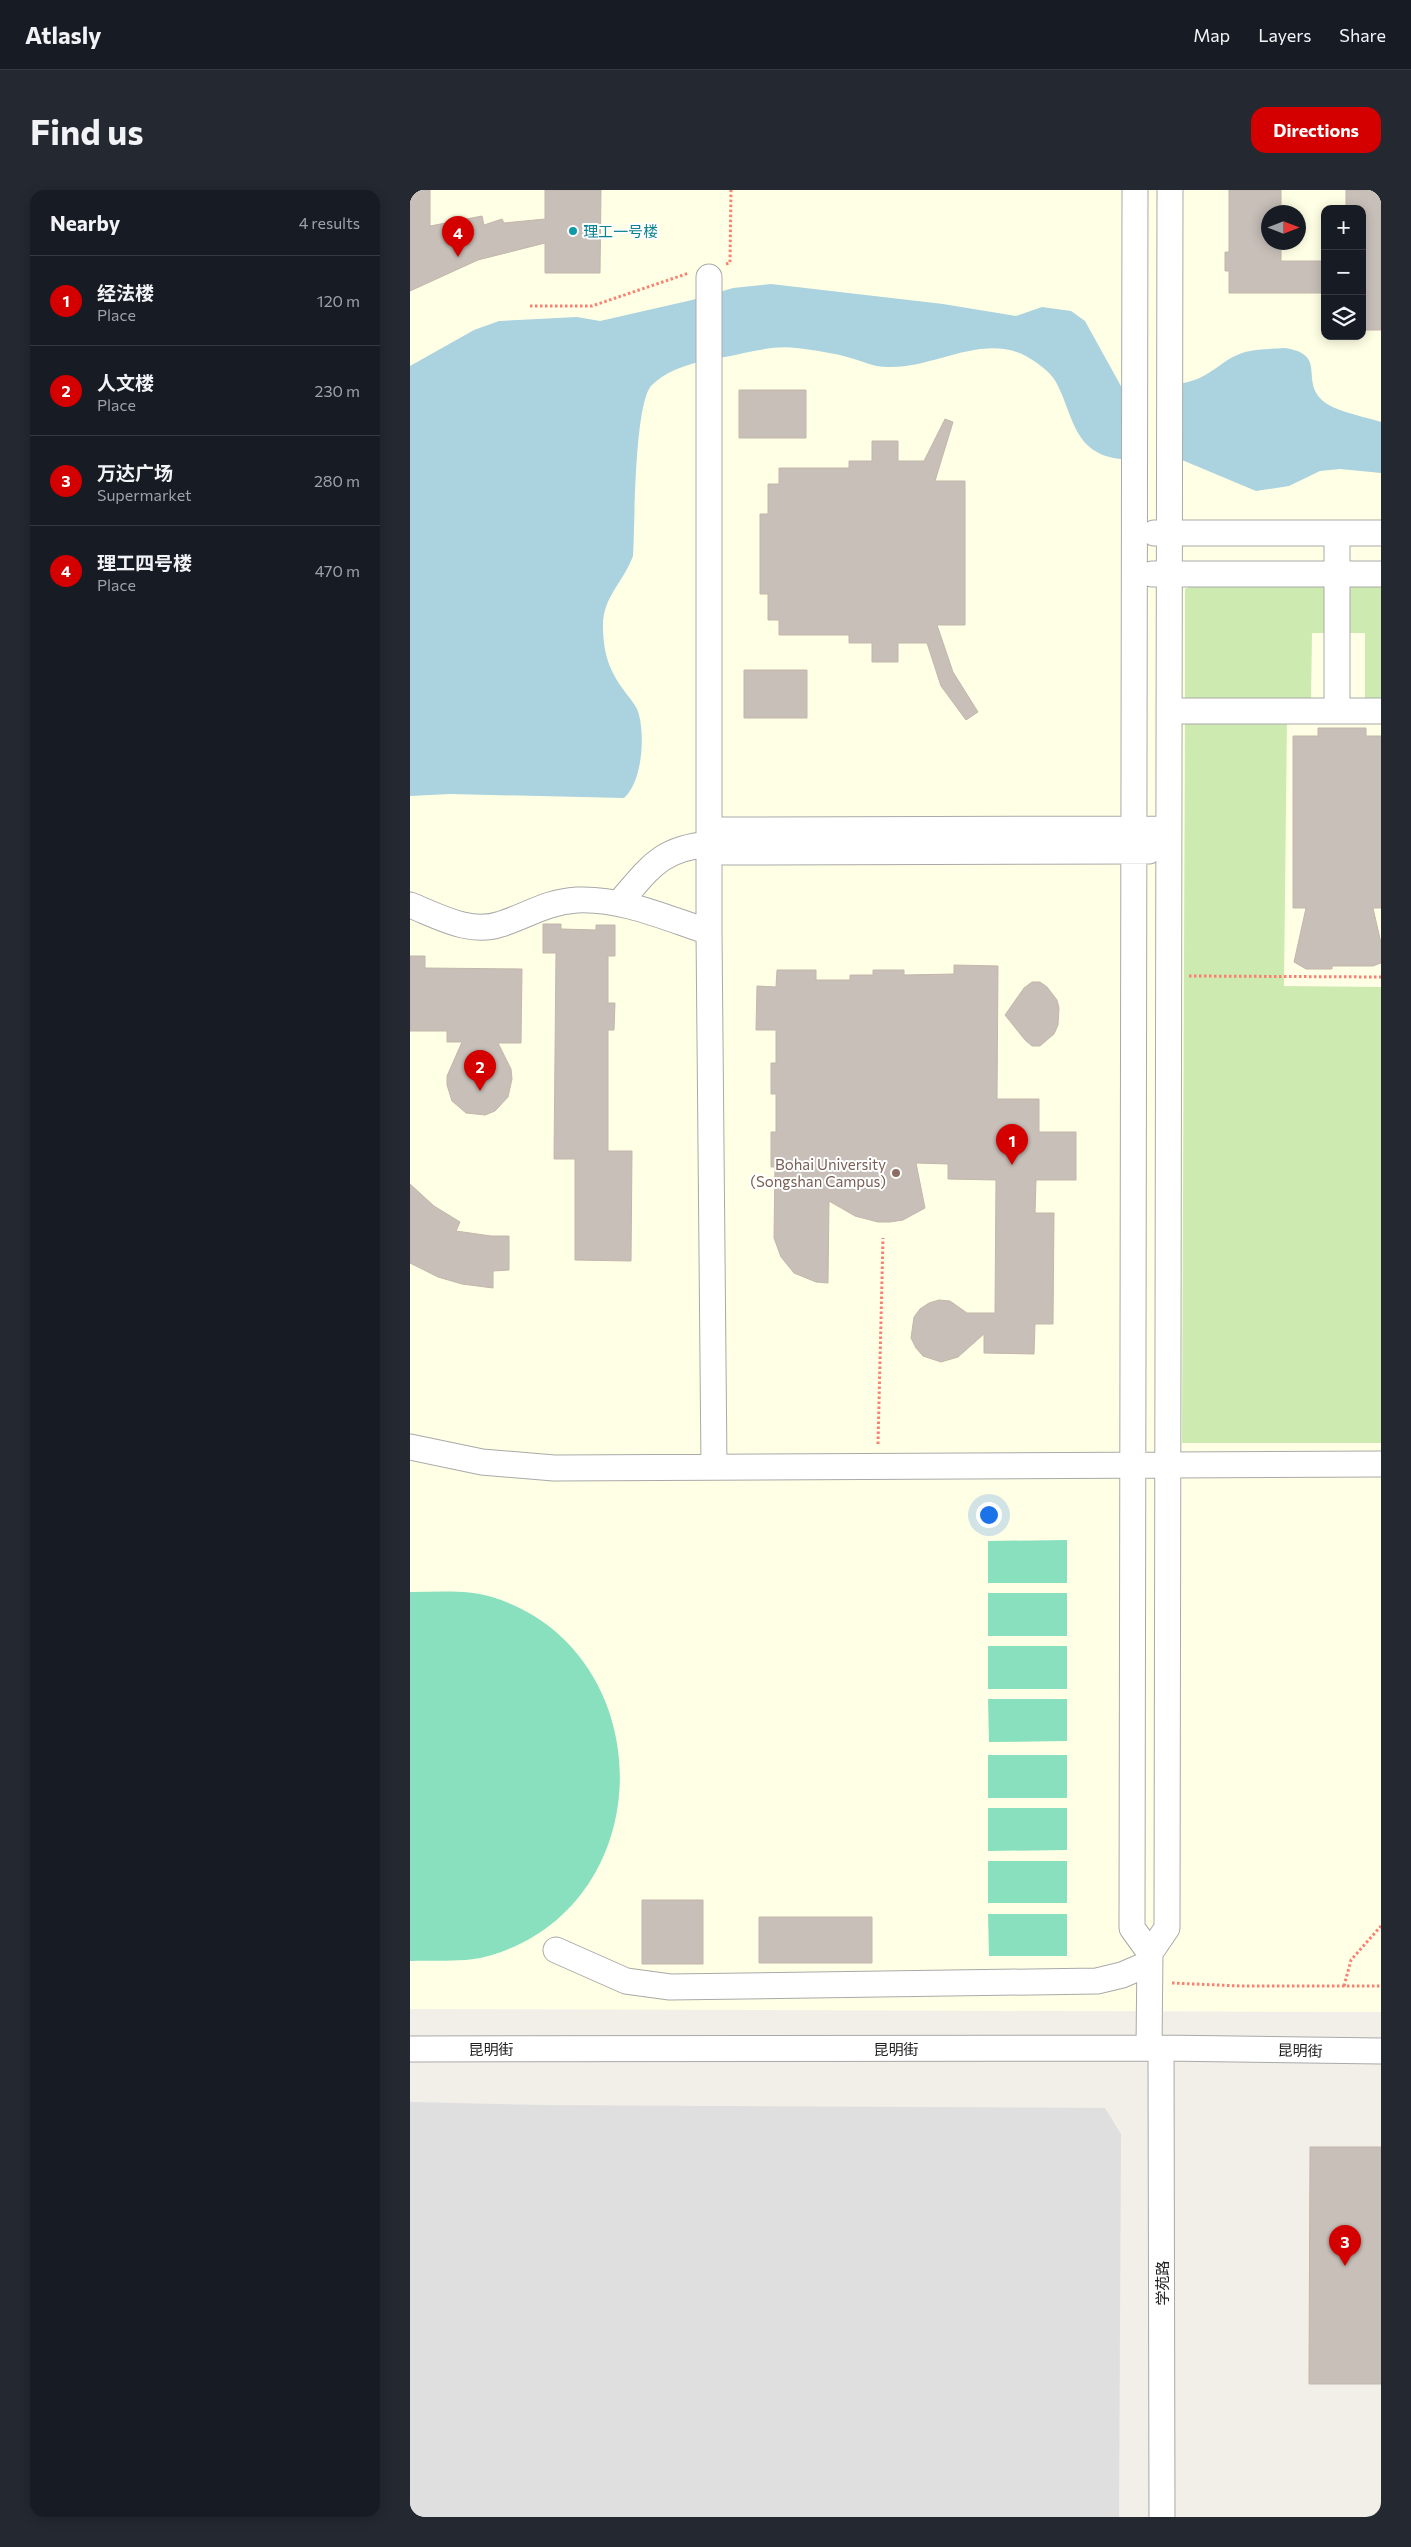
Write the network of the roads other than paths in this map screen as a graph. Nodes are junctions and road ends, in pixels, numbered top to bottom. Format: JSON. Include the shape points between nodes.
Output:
{"nodes":[{"id":1,"x":1135,"y":190,"type":"edge"},
{"id":2,"x":1170,"y":190,"type":"edge"},
{"id":3,"x":708,"y":271,"type":"road end"},
{"id":4,"x":1134,"y":533,"type":"junction"},
{"id":5,"x":1169,"y":533,"type":"junction"},
{"id":6,"x":1337,"y":533,"type":"junction"},
{"id":7,"x":1381,"y":533,"type":"edge"},
{"id":8,"x":1134,"y":573,"type":"junction"},
{"id":9,"x":1169,"y":574,"type":"junction"},
{"id":10,"x":1337,"y":574,"type":"junction"},
{"id":11,"x":1381,"y":574,"type":"edge"},
{"id":12,"x":1169,"y":711,"type":"junction"},
{"id":13,"x":1337,"y":711,"type":"junction"},
{"id":14,"x":1381,"y":711,"type":"edge"},
{"id":15,"x":1134,"y":840,"type":"junction"},
{"id":16,"x":1169,"y":840,"type":"junction"},
{"id":17,"x":709,"y":842,"type":"junction"},
{"id":18,"x":619,"y":903,"type":"junction"},
{"id":19,"x":410,"y":905,"type":"edge"},
{"id":20,"x":709,"y":932,"type":"junction"},
{"id":21,"x":410,"y":1447,"type":"edge"},
{"id":22,"x":1381,"y":1464,"type":"edge"},
{"id":23,"x":1133,"y":1465,"type":"junction"},
{"id":24,"x":1168,"y":1465,"type":"junction"},
{"id":25,"x":714,"y":1467,"type":"junction"},
{"id":26,"x":556,"y":1950,"type":"dead end"},
{"id":27,"x":1150,"y":1966,"type":"junction"},
{"id":28,"x":1155,"y":2048,"type":"junction"},
{"id":29,"x":410,"y":2049,"type":"edge"},
{"id":30,"x":1381,"y":2051,"type":"edge"},
{"id":31,"x":1162,"y":2517,"type":"edge"}],
"edges":[{"from":1,"to":4,"type":"street"},
{"from":2,"to":5,"type":"street"},
{"from":3,"to":17,"type":"street"},
{"from":4,"to":5,"type":"street"},
{"from":4,"to":8,"type":"street"},
{"from":5,"to":6,"type":"street"},
{"from":5,"to":9,"type":"street"},
{"from":6,"to":7,"type":"street"},
{"from":6,"to":10,"type":"street"},
{"from":8,"to":9,"type":"street"},
{"from":8,"to":15,"type":"street"},
{"from":9,"to":10,"type":"street"},
{"from":9,"to":12,"type":"street"},
{"from":10,"to":11,"type":"street"},
{"from":10,"to":13,"type":"street"},
{"from":12,"to":13,"type":"street"},
{"from":12,"to":16,"type":"street"},
{"from":13,"to":14,"type":"street"},
{"from":15,"to":16,"type":"street"},
{"from":15,"to":17,"type":"street"},
{"from":15,"to":23,"type":"street"},
{"from":16,"to":24,"type":"street"},
{"from":17,"to":18,"type":"street","via":[[658,859]]},
{"from":17,"to":20,"type":"street"},
{"from":18,"to":19,"type":"street","via":[[577,900],[553,903],[501,924],[478,927],[455,923]]},
{"from":18,"to":20,"type":"street"},
{"from":20,"to":25,"type":"street"},
{"from":21,"to":25,"type":"street","via":[[518,1466]]},
{"from":22,"to":24,"type":"street"},
{"from":23,"to":24,"type":"street"},
{"from":23,"to":25,"type":"street"},
{"from":23,"to":27,"type":"street","via":[[1132,1928]]},
{"from":24,"to":27,"type":"street","via":[[1167,1928]]},
{"from":26,"to":27,"type":"street","via":[[626,1980],[670,1987],[1097,1981]]},
{"from":27,"to":28,"type":"street","name":"学苑路"},
{"from":28,"to":29,"type":"street","name":"昆明街"},
{"from":28,"to":30,"type":"street","name":"昆明街"},
{"from":28,"to":31,"type":"street","name":"学苑路"}]}
